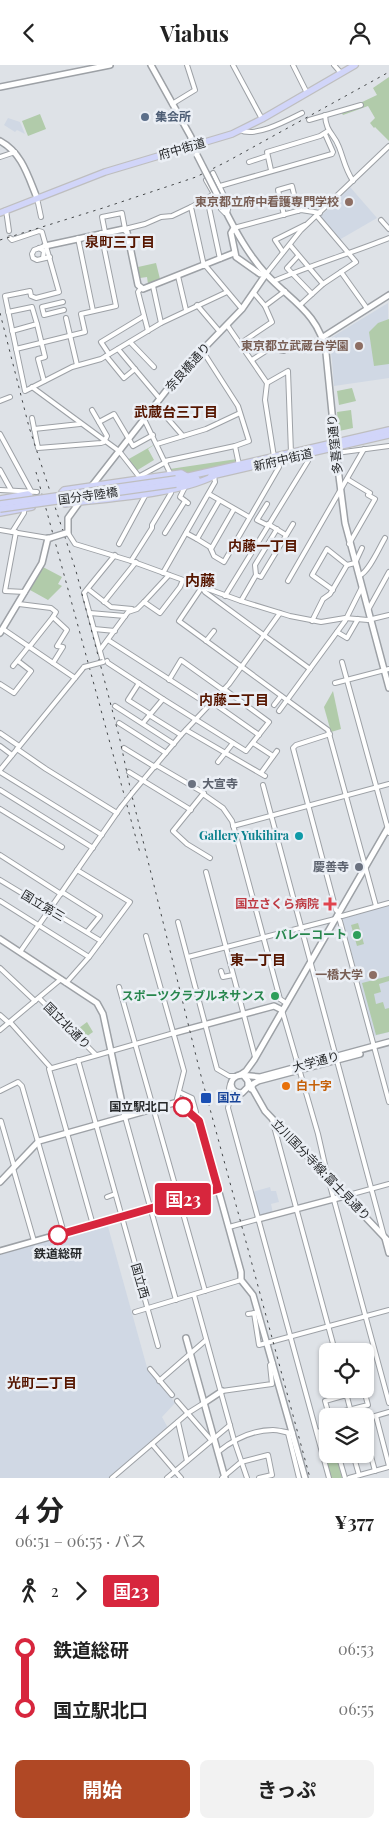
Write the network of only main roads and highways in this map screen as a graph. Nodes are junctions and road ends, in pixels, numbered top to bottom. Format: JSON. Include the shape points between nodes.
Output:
{"nodes":[{"id":1,"x":355,"y":65,"type":"edge"},
{"id":2,"x":3,"y":212,"type":"edge"},
{"id":3,"x":389,"y":433,"type":"edge"},
{"id":4,"x":335,"y":448,"type":"junction"},
{"id":5,"x":276,"y":459,"type":"junction"},
{"id":6,"x":214,"y":476,"type":"junction"},
{"id":7,"x":174,"y":479,"type":"junction"},
{"id":8,"x":0,"y":499,"type":"edge"},
{"id":9,"x":0,"y":504,"type":"edge"},
{"id":10,"x":0,"y":509,"type":"edge"},
{"id":11,"x":0,"y":513,"type":"edge"}],
"edges":[{"from":1,"to":2,"type":"main road","name":"府中街道","via":[[240,130],[115,169]]},
{"from":3,"to":4,"type":"main road","name":"新府中街道"},
{"from":4,"to":5,"type":"main road","name":"新府中街道"},
{"from":4,"to":5,"type":"main road","name":"新府中街道","via":[[291,453]]},
{"from":5,"to":6,"type":"main road","name":"新府中街道"},
{"from":5,"to":7,"type":"main road","name":"新府中街道"},
{"from":6,"to":7,"type":"main road","name":"新府中街道"},
{"from":6,"to":7,"type":"main road","via":[[185,487],[79,502],[64,503],[62,491],[140,478]]},
{"from":7,"to":9,"type":"main road","name":"国分寺陸橋","bridge":true},
{"from":7,"to":10,"type":"main road","name":"国分寺陸橋","bridge":true},
{"from":8,"to":11,"type":"main road","via":[[12,494],[28,494],[32,507]]}]}
